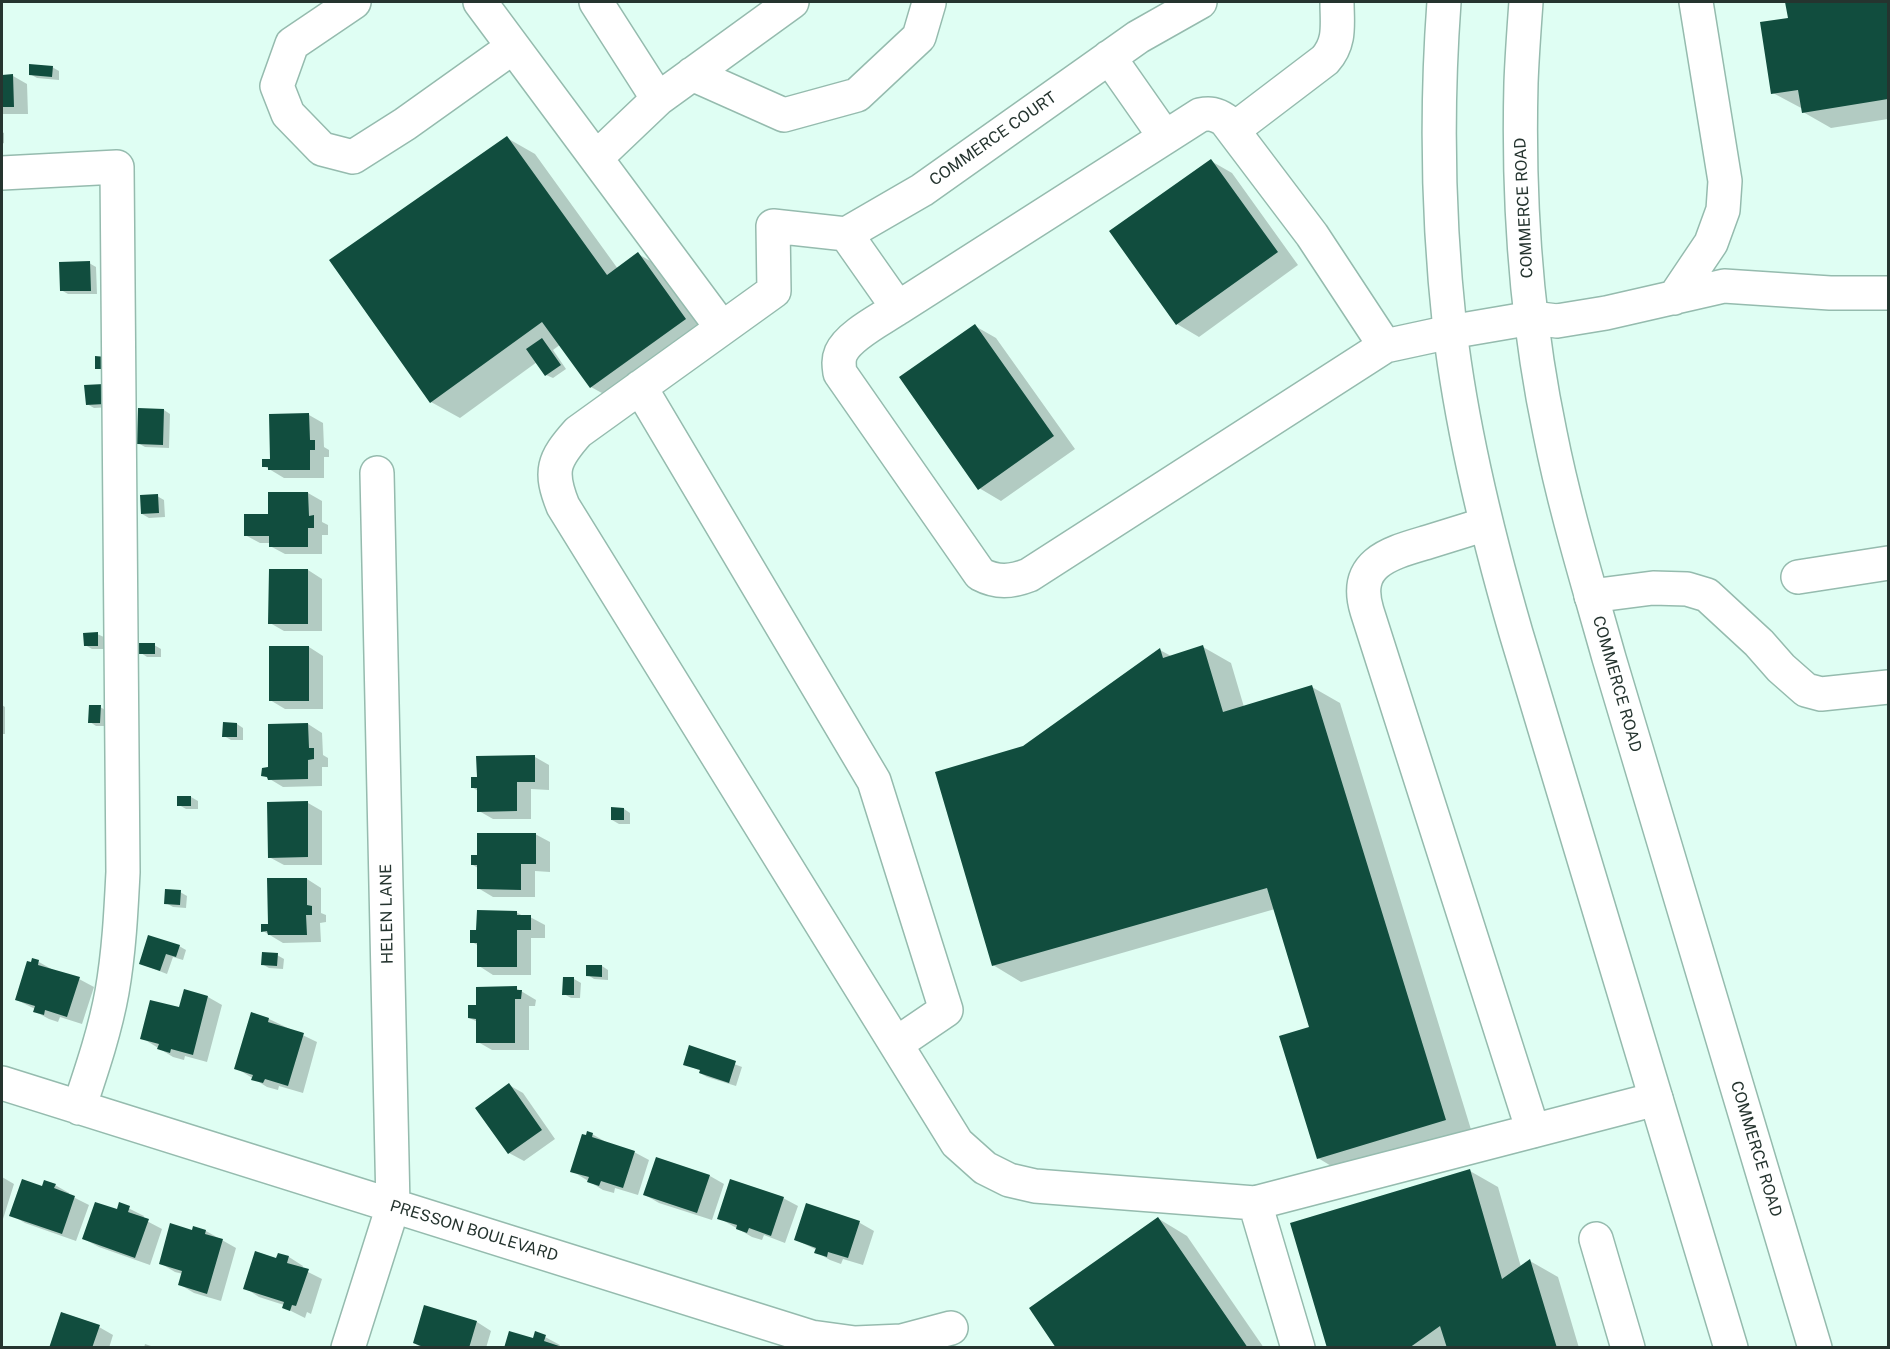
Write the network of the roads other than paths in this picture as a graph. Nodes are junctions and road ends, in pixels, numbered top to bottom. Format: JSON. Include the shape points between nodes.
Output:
{"nodes":[{"id":1,"x":354,"y":2,"type":"edge"},
{"id":2,"x":480,"y":2,"type":"edge"},
{"id":3,"x":596,"y":2,"type":"edge"},
{"id":4,"x":792,"y":2,"type":"edge"},
{"id":5,"x":928,"y":2,"type":"edge"},
{"id":6,"x":1200,"y":2,"type":"edge"},
{"id":7,"x":1337,"y":2,"type":"edge"},
{"id":8,"x":1444,"y":2,"type":"edge"},
{"id":9,"x":1526,"y":2,"type":"edge"},
{"id":10,"x":1696,"y":2,"type":"edge"},
{"id":11,"x":513,"y":47,"type":"junction"},
{"id":12,"x":1109,"y":57,"type":"junction"},
{"id":13,"x":692,"y":74,"type":"junction"},
{"id":14,"x":658,"y":99,"type":"junction"},
{"id":15,"x":1233,"y":130,"type":"junction"},
{"id":16,"x":1165,"y":137,"type":"junction"},
{"id":17,"x":596,"y":158,"type":"junction"},
{"id":18,"x":2,"y":173,"type":"edge"},
{"id":19,"x":846,"y":234,"type":"junction"},
{"id":20,"x":1888,"y":294,"type":"edge"},
{"id":21,"x":1674,"y":298,"type":"junction"},
{"id":22,"x":898,"y":308,"type":"junction"},
{"id":23,"x":1532,"y":318,"type":"junction"},
{"id":24,"x":722,"y":328,"type":"junction"},
{"id":25,"x":1450,"y":332,"type":"junction"},
{"id":26,"x":1385,"y":346,"type":"junction"},
{"id":27,"x":640,"y":387,"type":"junction"},
{"id":28,"x":377,"y":473,"type":"dead end"},
{"id":29,"x":1486,"y":524,"type":"junction"},
{"id":30,"x":1888,"y":563,"type":"edge"},
{"id":31,"x":1798,"y":576,"type":"dead end"},
{"id":32,"x":1591,"y":596,"type":"junction"},
{"id":33,"x":1888,"y":687,"type":"edge"},
{"id":34,"x":896,"y":1044,"type":"junction"},
{"id":35,"x":2,"y":1083,"type":"edge"},
{"id":36,"x":1656,"y":1099,"type":"junction"},
{"id":37,"x":79,"y":1108,"type":"junction"},
{"id":38,"x":1533,"y":1131,"type":"junction"},
{"id":39,"x":1255,"y":1203,"type":"junction"},
{"id":40,"x":393,"y":1206,"type":"junction"},
{"id":41,"x":1596,"y":1239,"type":"dead end"},
{"id":42,"x":951,"y":1328,"type":"dead end"},
{"id":43,"x":348,"y":1347,"type":"edge"},
{"id":44,"x":1298,"y":1347,"type":"edge"},
{"id":45,"x":1628,"y":1347,"type":"edge"},
{"id":46,"x":1731,"y":1347,"type":"edge"},
{"id":47,"x":1815,"y":1347,"type":"edge"}],
"edges":[{"from":1,"to":11,"type":"main road","via":[[292,44],[278,86],[288,114],[322,149],[353,157]]},
{"from":2,"to":11,"type":"main road"},
{"from":3,"to":14,"type":"main road"},
{"from":4,"to":13,"type":"main road"},
{"from":5,"to":13,"type":"main road","via":[[919,37],[857,95],[784,115]]},
{"from":6,"to":12,"type":"main road","name":"COMMERCE COURT"},
{"from":7,"to":15,"type":"main road","via":[[1337,37],[1325,60]]},
{"from":8,"to":25,"type":"main road","via":[[1439,157]]},
{"from":9,"to":23,"type":"main road","name":"COMMERCE ROAD","via":[[1521,164]]},
{"from":10,"to":21,"type":"main road","via":[[1725,181],[1722,210],[1712,243]]},
{"from":11,"to":17,"type":"main road"},
{"from":12,"to":16,"type":"main road"},
{"from":12,"to":19,"type":"main road","name":"COMMERCE COURT","via":[[922,190]]},
{"from":13,"to":14,"type":"main road"},
{"from":14,"to":17,"type":"main road"},
{"from":15,"to":16,"type":"main road","via":[[1226,120],[1209,113]]},
{"from":15,"to":26,"type":"main road","via":[[1312,235]]},
{"from":16,"to":22,"type":"main road"},
{"from":17,"to":24,"type":"main road"},
{"from":18,"to":37,"type":"main road","via":[[117,167],[123,872],[112,991]]},
{"from":19,"to":22,"type":"main road"},
{"from":19,"to":24,"type":"main road","via":[[773,226],[774,291]]},
{"from":20,"to":21,"type":"main road","via":[[1724,286]]},
{"from":21,"to":23,"type":"main road","via":[[1557,321]]},
{"from":22,"to":26,"type":"main road","via":[[849,341],[838,363],[840,373],[980,574],[1002,581],[1029,574]]},
{"from":23,"to":25,"type":"main road"},
{"from":23,"to":32,"type":"main road","name":"COMMERCE ROAD","via":[[1549,430]]},
{"from":24,"to":27,"type":"main road"},
{"from":25,"to":26,"type":"main road"},
{"from":25,"to":29,"type":"main road"},
{"from":27,"to":34,"type":"main road","via":[[874,781],[946,1010]]},
{"from":27,"to":34,"type":"main road","via":[[578,432],[562,449],[554,470],[556,489],[575,526]]},
{"from":28,"to":40,"type":"main road","name":"HELEN LANE"},
{"from":29,"to":36,"type":"main road"},
{"from":29,"to":38,"type":"main road","via":[[1392,553],[1368,573],[1363,592]]},
{"from":30,"to":31,"type":"main road"},
{"from":32,"to":33,"type":"main road","via":[[1653,588],[1687,589],[1707,595],[1806,690],[1821,694]]},
{"from":32,"to":47,"type":"main road","name":"COMMERCE ROAD"},
{"from":34,"to":39,"type":"main road","via":[[957,1143],[985,1168],[1009,1180],[1035,1186]]},
{"from":35,"to":37,"type":"main road","name":"PRESSON BOULEVARD"},
{"from":36,"to":38,"type":"main road"},
{"from":36,"to":46,"type":"main road"},
{"from":37,"to":40,"type":"main road","name":"PRESSON BOULEVARD"},
{"from":38,"to":39,"type":"main road"},
{"from":39,"to":44,"type":"main road"},
{"from":40,"to":42,"type":"main road","name":"PRESSON BOULEVARD","via":[[811,1337],[855,1343],[902,1341]]},
{"from":40,"to":43,"type":"main road","name":"HELEN LANE"},
{"from":41,"to":45,"type":"main road"}]}
